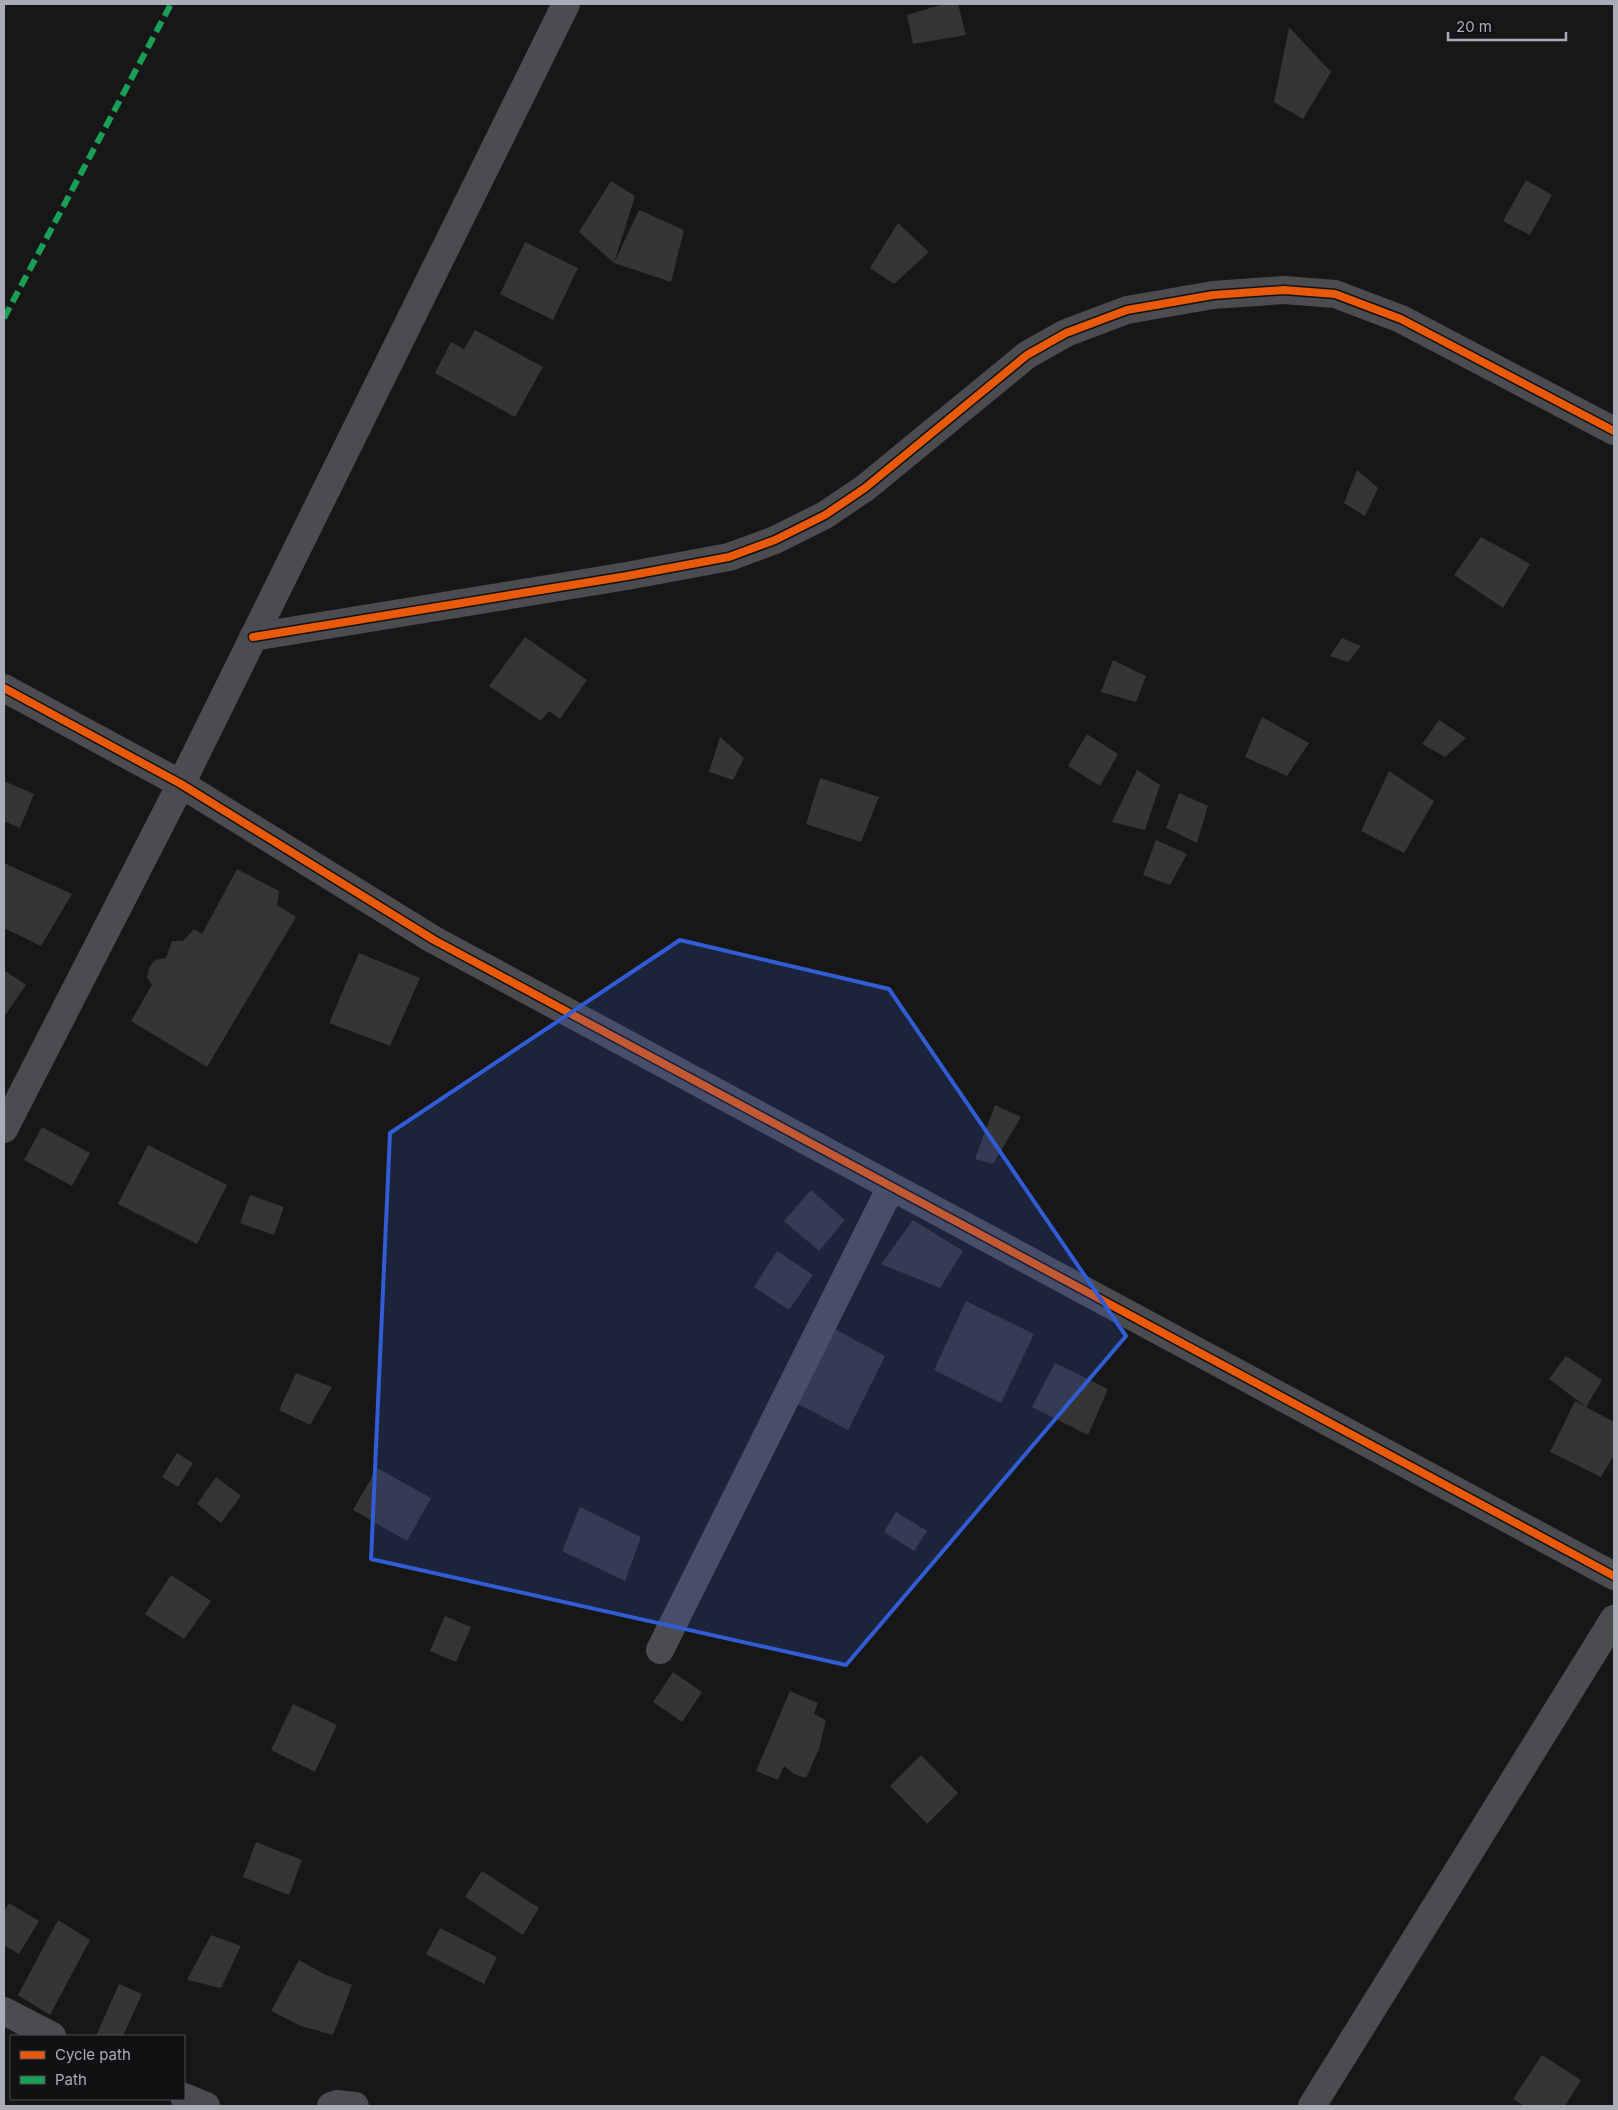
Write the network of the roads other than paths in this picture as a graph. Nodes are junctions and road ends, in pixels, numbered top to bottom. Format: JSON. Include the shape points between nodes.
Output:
{"nodes":[{"id":1,"x":566,"y":4,"type":"edge"},
{"id":2,"x":1614,"y":431,"type":"edge"},
{"id":3,"x":253,"y":637,"type":"junction"},
{"id":4,"x":4,"y":688,"type":"edge"},
{"id":5,"x":181,"y":784,"type":"junction"},
{"id":6,"x":4,"y":1129,"type":"edge"},
{"id":7,"x":891,"y":1187,"type":"junction"},
{"id":8,"x":1614,"y":1576,"type":"edge"},
{"id":9,"x":1614,"y":1619,"type":"edge"},
{"id":10,"x":660,"y":1650,"type":"dead end"},
{"id":11,"x":4,"y":2011,"type":"edge"},
{"id":12,"x":50,"y":2035,"type":"edge"},
{"id":13,"x":185,"y":2097,"type":"edge"},
{"id":14,"x":1316,"y":2105,"type":"edge"},
{"id":15,"x":206,"y":2106,"type":"edge"},
{"id":16,"x":331,"y":2106,"type":"edge"},
{"id":17,"x":355,"y":2106,"type":"edge"}],
"edges":[{"from":1,"to":3,"type":"street"},
{"from":2,"to":3,"type":"street","via":[[1401,319],[1335,294],[1284,290],[1213,295],[1127,310],[1066,334],[1027,356],[865,488],[825,515],[775,540],[729,557]]},
{"from":3,"to":5,"type":"street"},
{"from":4,"to":5,"type":"street"},
{"from":5,"to":6,"type":"street"},
{"from":5,"to":7,"type":"street","via":[[434,940]]},
{"from":7,"to":8,"type":"street"},
{"from":7,"to":10,"type":"street"},
{"from":9,"to":14,"type":"street"},
{"from":11,"to":12,"type":"street"},
{"from":13,"to":15,"type":"street"},
{"from":16,"to":17,"type":"street"}]}
